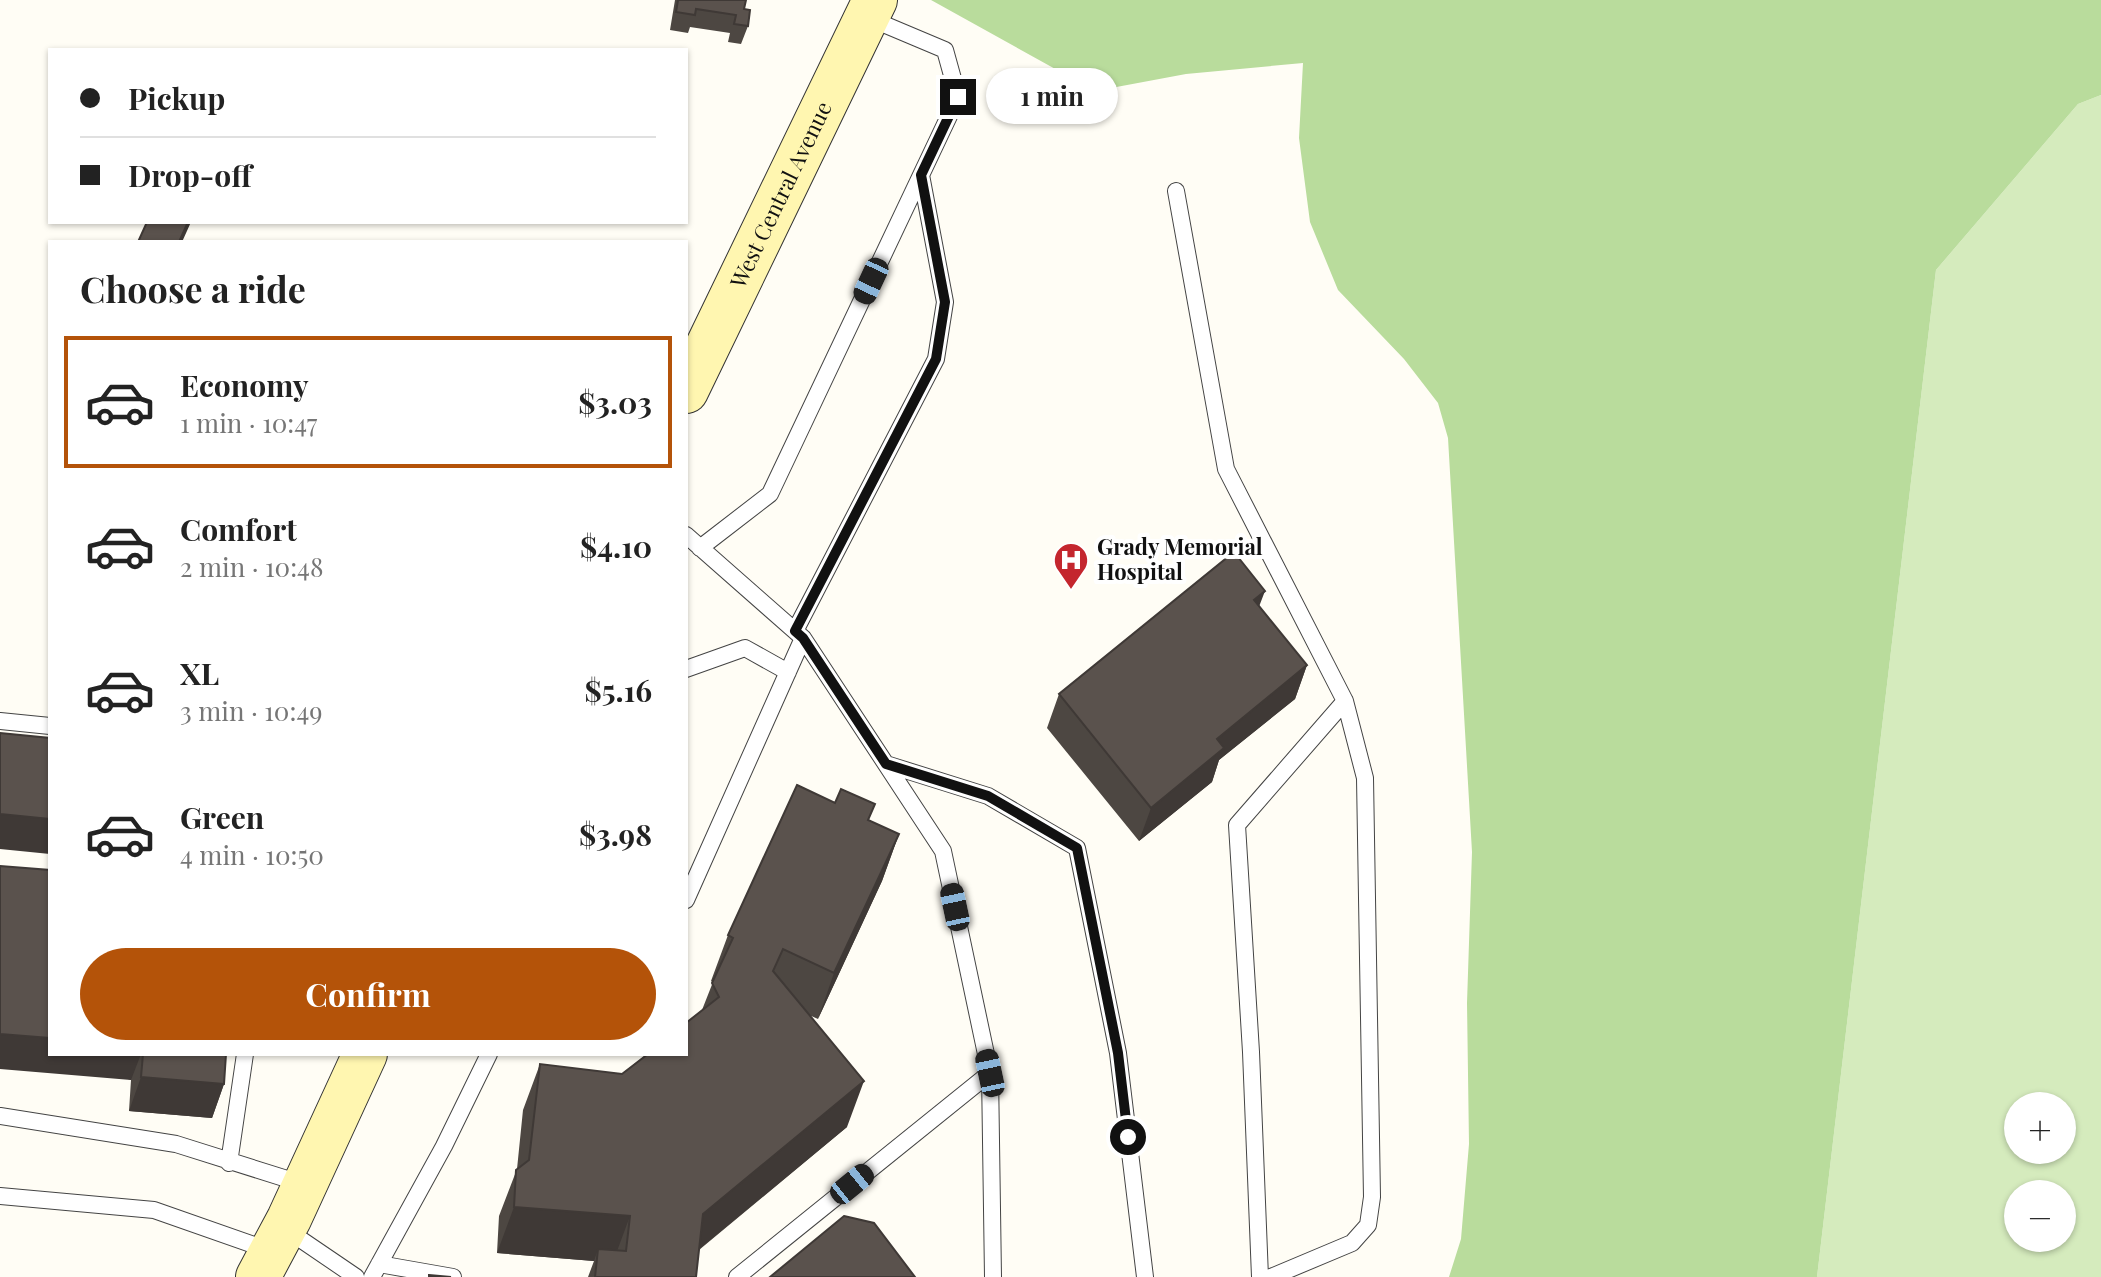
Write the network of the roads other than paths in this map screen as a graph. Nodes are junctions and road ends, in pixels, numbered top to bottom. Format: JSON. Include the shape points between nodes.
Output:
{"nodes":[{"id":1,"x":871,"y":8,"type":"edge"},
{"id":2,"x":921,"y":175,"type":"junction"},
{"id":3,"x":1176,"y":191,"type":"dead end"},
{"id":4,"x":688,"y":387,"type":"edge"},
{"id":5,"x":688,"y":537,"type":"edge"},
{"id":6,"x":700,"y":548,"type":"junction"},
{"id":7,"x":799,"y":635,"type":"junction"},
{"id":8,"x":688,"y":668,"type":"edge"},
{"id":9,"x":788,"y":672,"type":"junction"},
{"id":10,"x":1345,"y":701,"type":"junction"},
{"id":11,"x":0,"y":721,"type":"edge"},
{"id":12,"x":48,"y":726,"type":"edge"},
{"id":13,"x":886,"y":764,"type":"junction"},
{"id":14,"x":688,"y":896,"type":"edge"},
{"id":15,"x":245,"y":1056,"type":"edge"},
{"id":16,"x":364,"y":1056,"type":"edge"},
{"id":17,"x":488,"y":1056,"type":"edge"},
{"id":18,"x":990,"y":1073,"type":"junction"},
{"id":19,"x":0,"y":1116,"type":"edge"},
{"id":20,"x":229,"y":1163,"type":"junction"},
{"id":21,"x":305,"y":1184,"type":"junction"},
{"id":22,"x":0,"y":1196,"type":"edge"},
{"id":23,"x":271,"y":1252,"type":"edge"},
{"id":24,"x":376,"y":1270,"type":"edge"},
{"id":25,"x":356,"y":1277,"type":"edge"},
{"id":26,"x":453,"y":1277,"type":"edge"},
{"id":27,"x":737,"y":1277,"type":"edge"},
{"id":28,"x":993,"y":1277,"type":"edge"},
{"id":29,"x":1145,"y":1277,"type":"edge"},
{"id":30,"x":1260,"y":1277,"type":"edge"},
{"id":31,"x":1271,"y":1277,"type":"edge"}],
"edges":[{"from":1,"to":2,"type":"lane","via":[[945,50],[958,97]]},
{"from":1,"to":4,"type":"main road","name":"West Central Avenue"},
{"from":2,"to":6,"type":"lane","via":[[770,494]]},
{"from":2,"to":7,"type":"lane","via":[[945,302],[936,359]]},
{"from":3,"to":10,"type":"lane","via":[[1226,469]]},
{"from":5,"to":6,"type":"lane"},
{"from":6,"to":7,"type":"lane"},
{"from":7,"to":9,"type":"lane"},
{"from":7,"to":13,"type":"lane"},
{"from":8,"to":9,"type":"lane","via":[[745,648]]},
{"from":9,"to":14,"type":"lane"},
{"from":10,"to":30,"type":"lane","via":[[1237,825]]},
{"from":10,"to":31,"type":"lane","via":[[1365,778],[1372,1197],[1368,1225],[1352,1243]]},
{"from":11,"to":12,"type":"lane"},
{"from":13,"to":18,"type":"lane","via":[[943,851]]},
{"from":13,"to":29,"type":"lane","via":[[988,796],[1077,848],[1118,1053]]},
{"from":15,"to":20,"type":"lane"},
{"from":16,"to":21,"type":"main road"},
{"from":17,"to":24,"type":"lane"},
{"from":18,"to":27,"type":"lane"},
{"from":18,"to":28,"type":"lane"},
{"from":19,"to":20,"type":"lane","via":[[176,1144]]},
{"from":20,"to":21,"type":"lane"},
{"from":21,"to":23,"type":"main road"},
{"from":22,"to":23,"type":"lane","via":[[154,1210]]},
{"from":23,"to":25,"type":"lane"},
{"from":24,"to":26,"type":"lane"}]}
